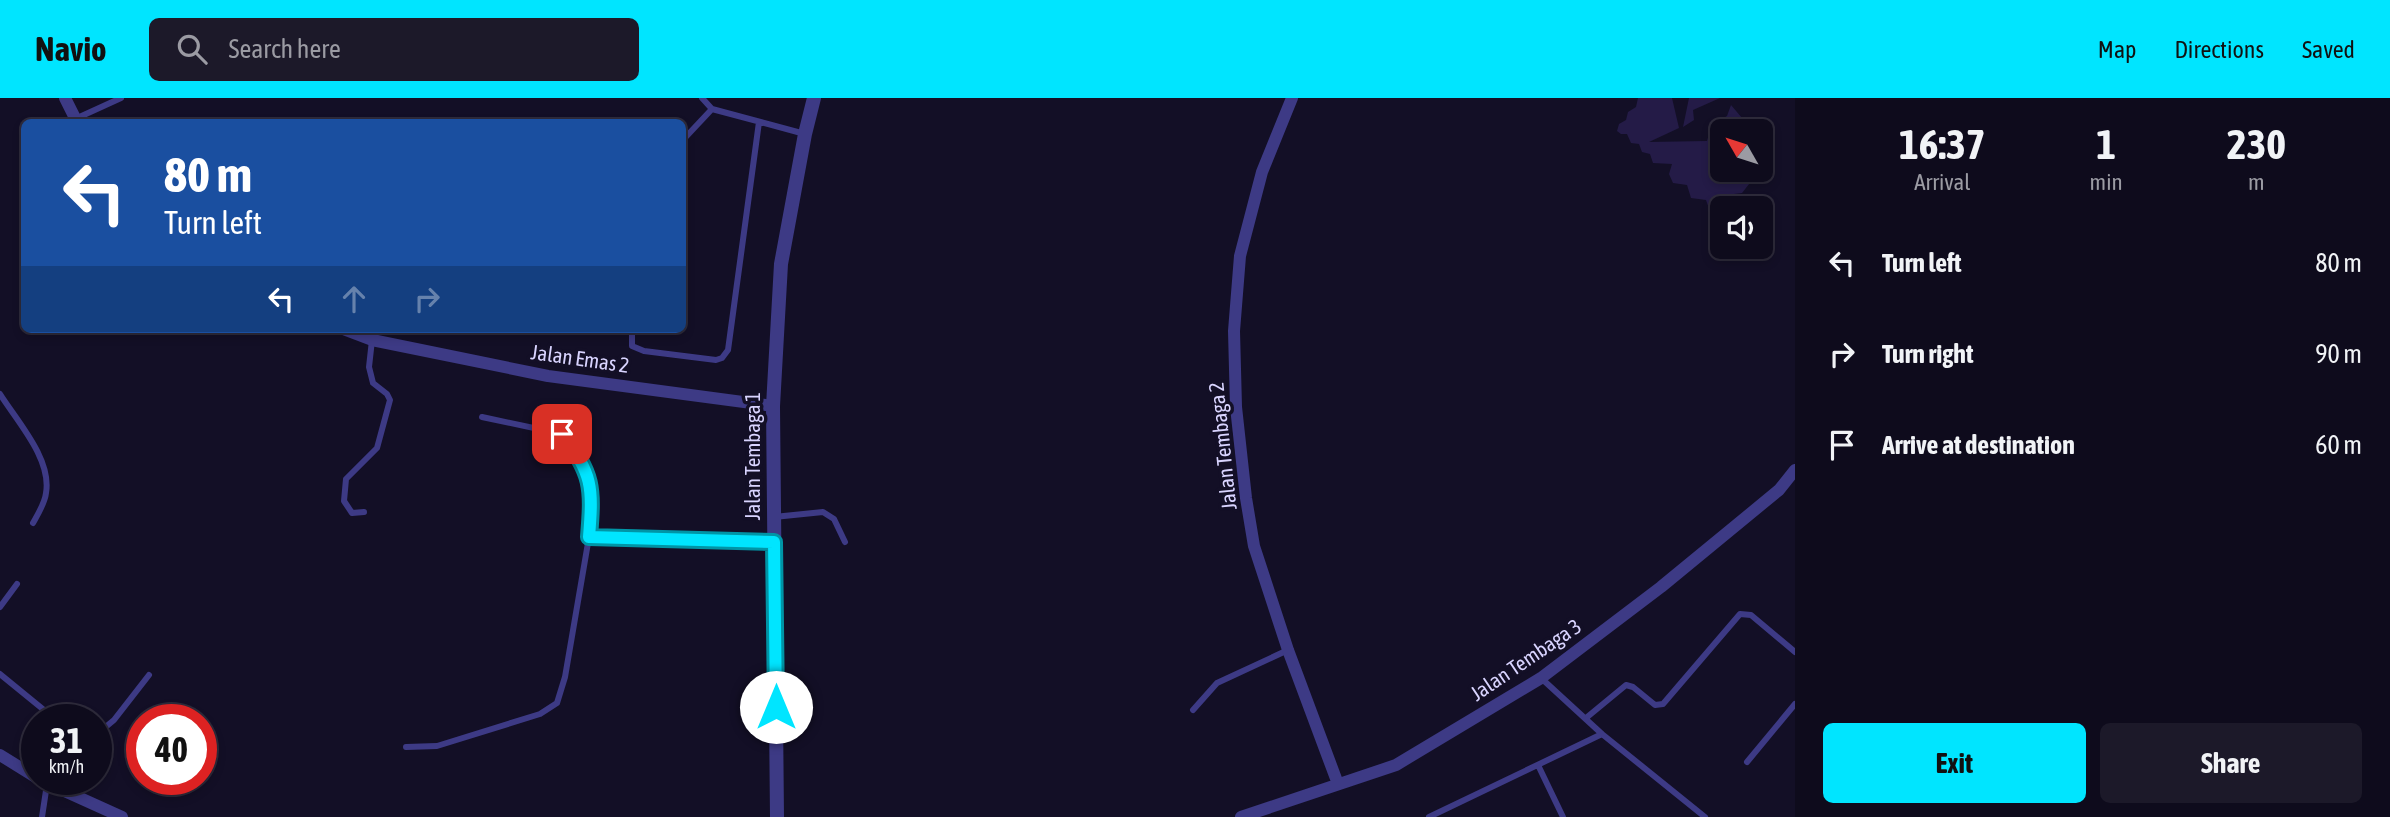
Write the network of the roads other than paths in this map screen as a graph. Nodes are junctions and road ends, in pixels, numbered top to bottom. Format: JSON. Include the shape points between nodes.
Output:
{"nodes":[{"id":1,"x":65,"y":98,"type":"edge"},
{"id":2,"x":702,"y":98,"type":"edge"},
{"id":3,"x":814,"y":98,"type":"edge"},
{"id":4,"x":1292,"y":98,"type":"edge"},
{"id":5,"x":117,"y":99,"type":"edge"},
{"id":6,"x":712,"y":109,"type":"junction"},
{"id":7,"x":75,"y":119,"type":"edge"},
{"id":8,"x":80,"y":119,"type":"edge"},
{"id":9,"x":759,"y":122,"type":"junction"},
{"id":10,"x":805,"y":134,"type":"junction"},
{"id":11,"x":686,"y":137,"type":"edge"},
{"id":12,"x":354,"y":333,"type":"edge"},
{"id":13,"x":632,"y":333,"type":"edge"},
{"id":14,"x":372,"y":340,"type":"junction"},
{"id":15,"x":0,"y":394,"type":"edge"},
{"id":16,"x":773,"y":406,"type":"junction"},
{"id":17,"x":482,"y":417,"type":"dead end"},
{"id":18,"x":1795,"y":470,"type":"edge"},
{"id":19,"x":364,"y":512,"type":"dead end"},
{"id":20,"x":774,"y":517,"type":"junction"},
{"id":21,"x":33,"y":523,"type":"dead end"},
{"id":22,"x":589,"y":537,"type":"junction"},
{"id":23,"x":774,"y":542,"type":"junction"},
{"id":24,"x":845,"y":542,"type":"dead end"},
{"id":25,"x":17,"y":584,"type":"dead end"},
{"id":26,"x":0,"y":607,"type":"edge"},
{"id":27,"x":1288,"y":650,"type":"junction"},
{"id":28,"x":1795,"y":652,"type":"edge"},
{"id":29,"x":0,"y":674,"type":"edge"},
{"id":30,"x":149,"y":675,"type":"dead end"},
{"id":31,"x":1541,"y":678,"type":"junction"},
{"id":32,"x":37,"y":704,"type":"edge"},
{"id":33,"x":1795,"y":704,"type":"edge"},
{"id":34,"x":1193,"y":710,"type":"dead end"},
{"id":35,"x":1586,"y":718,"type":"junction"},
{"id":36,"x":112,"y":722,"type":"edge"},
{"id":37,"x":1602,"y":734,"type":"junction"},
{"id":38,"x":406,"y":747,"type":"dead end"},
{"id":39,"x":0,"y":755,"type":"edge"},
{"id":40,"x":1747,"y":762,"type":"dead end"},
{"id":41,"x":1538,"y":765,"type":"junction"},
{"id":42,"x":21,"y":768,"type":"edge"},
{"id":43,"x":1338,"y":784,"type":"junction"},
{"id":44,"x":41,"y":795,"type":"edge"},
{"id":45,"x":74,"y":795,"type":"edge"},
{"id":46,"x":42,"y":817,"type":"edge"},
{"id":47,"x":122,"y":817,"type":"edge"},
{"id":48,"x":777,"y":817,"type":"edge"},
{"id":49,"x":1241,"y":817,"type":"edge"},
{"id":50,"x":1429,"y":817,"type":"edge"},
{"id":51,"x":1563,"y":817,"type":"edge"},
{"id":52,"x":1705,"y":817,"type":"edge"}],
"edges":[{"from":1,"to":7,"type":"street"},
{"from":2,"to":6,"type":"lane"},
{"from":3,"to":10,"type":"street","name":"Jalan Tembaga 1"},
{"from":4,"to":27,"type":"street","name":"Jalan Tembaga 2","via":[[1262,172],[1240,256],[1234,331],[1236,407],[1254,546]]},
{"from":5,"to":8,"type":"lane"},
{"from":6,"to":9,"type":"lane"},
{"from":6,"to":11,"type":"lane"},
{"from":9,"to":10,"type":"lane"},
{"from":9,"to":13,"type":"lane","via":[[728,350],[716,360],[643,351],[632,346]]},
{"from":10,"to":16,"type":"street","name":"Jalan Tembaga 1","via":[[781,264]]},
{"from":12,"to":14,"type":"street","name":"Jalan Emas 2"},
{"from":14,"to":16,"type":"street","name":"Jalan Emas 2","via":[[548,376]]},
{"from":14,"to":19,"type":"lane","via":[[369,367],[373,383],[390,400],[377,448],[346,479],[344,501],[352,513]]},
{"from":15,"to":21,"type":"lane","via":[[43,465],[46,496]]},
{"from":16,"to":20,"type":"street","name":"Jalan Tembaga 1"},
{"from":17,"to":22,"type":"lane","via":[[562,434],[588,473],[592,498]]},
{"from":18,"to":31,"type":"street","name":"Jalan Tembaga 3","via":[[1779,490],[1661,587]]},
{"from":20,"to":23,"type":"street","name":"Jalan Tembaga 1"},
{"from":20,"to":24,"type":"lane","via":[[823,512],[834,519]]},
{"from":22,"to":23,"type":"lane"},
{"from":22,"to":38,"type":"lane","via":[[557,703],[540,714],[437,746]]},
{"from":23,"to":48,"type":"street","name":"Jalan Tembaga 1"},
{"from":25,"to":26,"type":"lane"},
{"from":27,"to":34,"type":"lane","via":[[1217,683]]},
{"from":27,"to":43,"type":"street","name":"Jalan Tembaga 2"},
{"from":28,"to":35,"type":"lane","via":[[1751,615],[1740,614],[1662,704],[1655,705],[1626,685]]},
{"from":29,"to":32,"type":"lane"},
{"from":30,"to":36,"type":"lane"},
{"from":31,"to":35,"type":"lane"},
{"from":31,"to":43,"type":"street","name":"Jalan Tembaga 3","via":[[1396,765]]},
{"from":33,"to":40,"type":"lane"},
{"from":35,"to":37,"type":"lane"},
{"from":37,"to":41,"type":"lane"},
{"from":37,"to":52,"type":"lane"},
{"from":39,"to":42,"type":"street"},
{"from":41,"to":50,"type":"lane"},
{"from":41,"to":51,"type":"lane"},
{"from":43,"to":49,"type":"street","name":"Jalan Tembaga 3"},
{"from":44,"to":46,"type":"lane"},
{"from":45,"to":47,"type":"street"}]}
